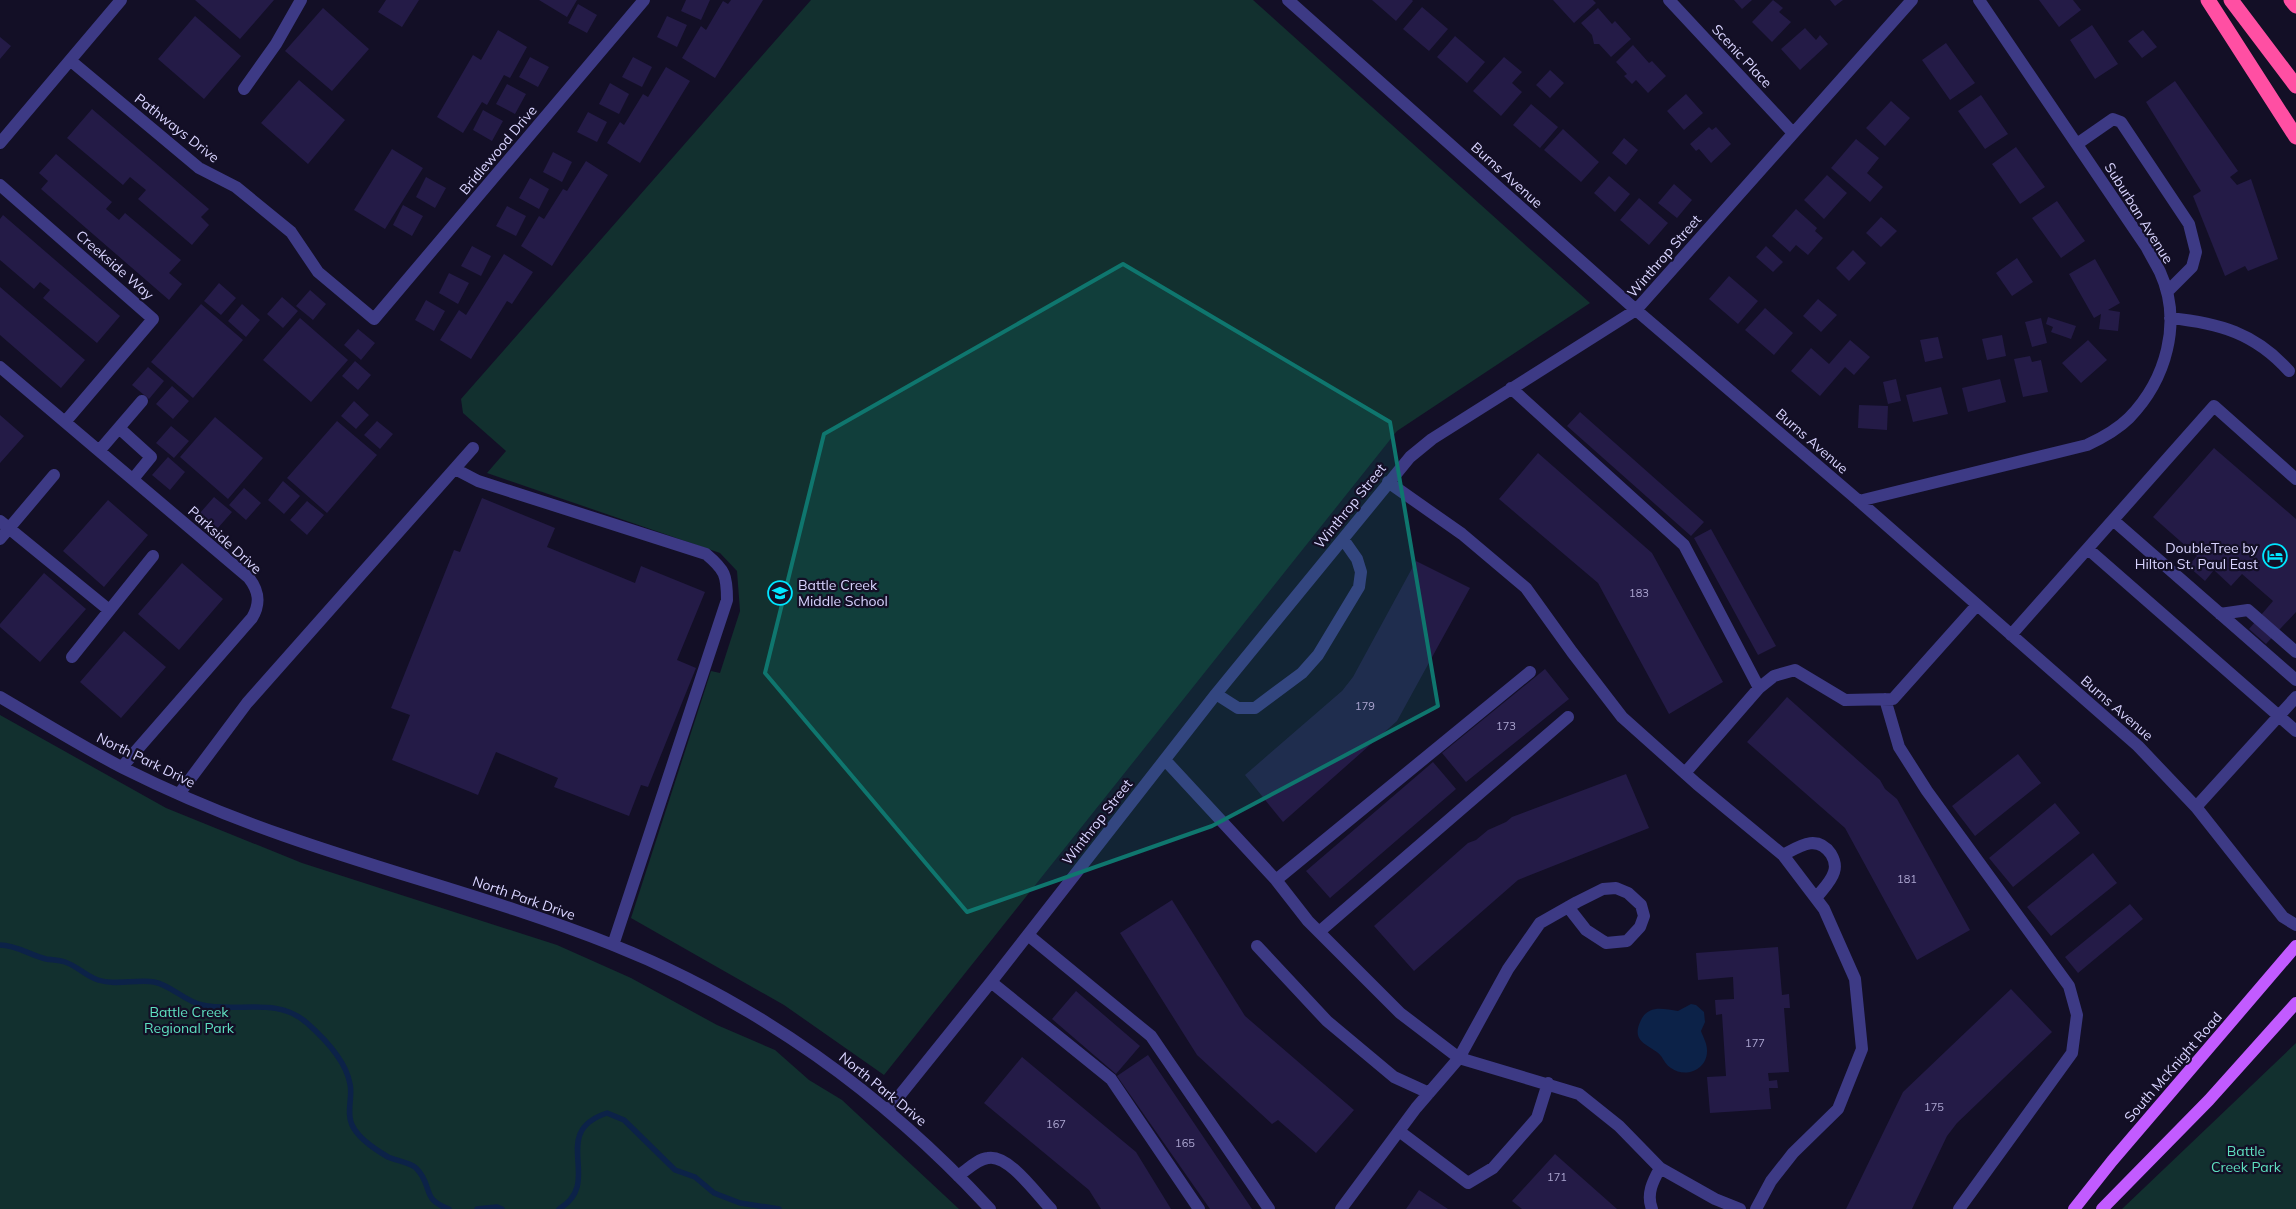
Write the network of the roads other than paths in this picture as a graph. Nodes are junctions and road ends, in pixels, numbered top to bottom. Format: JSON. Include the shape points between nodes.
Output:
{"nodes":[{"id":1,"x":121,"y":0,"type":"edge"},
{"id":2,"x":301,"y":0,"type":"edge"},
{"id":3,"x":644,"y":0,"type":"edge"},
{"id":4,"x":1288,"y":0,"type":"edge"},
{"id":5,"x":1669,"y":0,"type":"edge"},
{"id":6,"x":1912,"y":0,"type":"edge"},
{"id":7,"x":1979,"y":0,"type":"edge"},
{"id":8,"x":2208,"y":0,"type":"edge"},
{"id":9,"x":2230,"y":0,"type":"edge"},
{"id":10,"x":2291,"y":0,"type":"edge"},
{"id":11,"x":2296,"y":6,"type":"edge"},
{"id":12,"x":71,"y":61,"type":"junction"},
{"id":13,"x":2296,"y":86,"type":"edge"},
{"id":14,"x":244,"y":88,"type":"dead end"},
{"id":15,"x":1793,"y":132,"type":"junction"},
{"id":16,"x":2296,"y":137,"type":"edge"},
{"id":17,"x":0,"y":143,"type":"edge"},
{"id":18,"x":2077,"y":144,"type":"junction"},
{"id":19,"x":0,"y":185,"type":"edge"},
{"id":20,"x":2167,"y":292,"type":"junction"},
{"id":21,"x":1636,"y":310,"type":"junction"},
{"id":22,"x":2170,"y":318,"type":"junction"},
{"id":23,"x":374,"y":319,"type":"joint"},
{"id":24,"x":0,"y":366,"type":"edge"},
{"id":25,"x":2289,"y":371,"type":"dead end"},
{"id":26,"x":1511,"y":388,"type":"junction"},
{"id":27,"x":142,"y":401,"type":"dead end"},
{"id":28,"x":65,"y":422,"type":"junction"},
{"id":29,"x":119,"y":428,"type":"junction"},
{"id":30,"x":473,"y":448,"type":"dead end"},
{"id":31,"x":99,"y":451,"type":"junction"},
{"id":32,"x":455,"y":469,"type":"junction"},
{"id":33,"x":54,"y":474,"type":"dead end"},
{"id":34,"x":132,"y":480,"type":"junction"},
{"id":35,"x":2296,"y":480,"type":"edge"},
{"id":36,"x":1388,"y":482,"type":"junction"},
{"id":37,"x":1858,"y":501,"type":"junction"},
{"id":38,"x":2113,"y":520,"type":"junction"},
{"id":39,"x":4,"y":525,"type":"edge"},
{"id":40,"x":0,"y":539,"type":"edge"},
{"id":41,"x":1343,"y":539,"type":"junction"},
{"id":42,"x":2088,"y":549,"type":"junction"},
{"id":43,"x":153,"y":556,"type":"dead end"},
{"id":44,"x":1977,"y":605,"type":"junction"},
{"id":45,"x":109,"y":610,"type":"junction"},
{"id":46,"x":2220,"y":614,"type":"junction"},
{"id":47,"x":2012,"y":635,"type":"junction"},
{"id":48,"x":2296,"y":652,"type":"edge"},
{"id":49,"x":72,"y":657,"type":"dead end"},
{"id":50,"x":1530,"y":672,"type":"dead end"},
{"id":51,"x":2296,"y":680,"type":"edge"},
{"id":52,"x":1759,"y":688,"type":"junction"},
{"id":53,"x":1216,"y":694,"type":"junction"},
{"id":54,"x":0,"y":697,"type":"edge"},
{"id":55,"x":2296,"y":697,"type":"edge"},
{"id":56,"x":1885,"y":699,"type":"junction"},
{"id":57,"x":1568,"y":717,"type":"dead end"},
{"id":58,"x":2279,"y":717,"type":"junction"},
{"id":59,"x":2296,"y":731,"type":"edge"},
{"id":60,"x":1165,"y":760,"type":"junction"},
{"id":61,"x":122,"y":767,"type":"junction"},
{"id":62,"x":1685,"y":773,"type":"junction"},
{"id":63,"x":179,"y":794,"type":"junction"},
{"id":64,"x":2196,"y":806,"type":"junction"},
{"id":65,"x":1783,"y":855,"type":"junction"},
{"id":66,"x":1276,"y":880,"type":"junction"},
{"id":67,"x":1816,"y":898,"type":"junction"},
{"id":68,"x":1568,"y":907,"type":"junction"},
{"id":69,"x":2296,"y":925,"type":"edge"},
{"id":70,"x":1320,"y":932,"type":"junction"},
{"id":71,"x":1028,"y":935,"type":"junction"},
{"id":72,"x":614,"y":945,"type":"junction"},
{"id":73,"x":1256,"y":946,"type":"dead end"},
{"id":74,"x":2296,"y":946,"type":"edge"},
{"id":75,"x":991,"y":982,"type":"junction"},
{"id":76,"x":2296,"y":1003,"type":"edge"},
{"id":77,"x":1459,"y":1058,"type":"junction"},
{"id":78,"x":1548,"y":1084,"type":"junction"},
{"id":79,"x":1429,"y":1093,"type":"junction"},
{"id":80,"x":888,"y":1110,"type":"junction"},
{"id":81,"x":1399,"y":1131,"type":"junction"},
{"id":82,"x":1660,"y":1168,"type":"junction"},
{"id":83,"x":958,"y":1176,"type":"junction"},
{"id":84,"x":1711,"y":1204,"type":"edge"},
{"id":85,"x":990,"y":1209,"type":"edge"},
{"id":86,"x":1050,"y":1209,"type":"edge"},
{"id":87,"x":1199,"y":1209,"type":"edge"},
{"id":88,"x":1270,"y":1209,"type":"edge"},
{"id":89,"x":1341,"y":1209,"type":"edge"},
{"id":90,"x":1652,"y":1209,"type":"edge"},
{"id":91,"x":1740,"y":1209,"type":"edge"},
{"id":92,"x":1756,"y":1209,"type":"edge"},
{"id":93,"x":1959,"y":1209,"type":"edge"},
{"id":94,"x":2074,"y":1209,"type":"edge"},
{"id":95,"x":2102,"y":1209,"type":"edge"}],
"edges":[{"from":1,"to":12,"type":"street"},
{"from":2,"to":14,"type":"street","via":[[276,44]]},
{"from":3,"to":23,"type":"street","name":"Bridlewood Drive"},
{"from":4,"to":21,"type":"street","name":"Burns Avenue"},
{"from":5,"to":15,"type":"street","name":"Scenic Place"},
{"from":6,"to":15,"type":"street","name":"Winthrop Street"},
{"from":7,"to":18,"type":"street","name":"Suburban Avenue"},
{"from":8,"to":16,"type":"highway"},
{"from":9,"to":13,"type":"highway"},
{"from":10,"to":11,"type":"highway"},
{"from":12,"to":17,"type":"street"},
{"from":12,"to":23,"type":"street","name":"Pathways Drive","via":[[199,168],[236,187],[291,232],[318,272]]},
{"from":15,"to":21,"type":"street","name":"Winthrop Street"},
{"from":18,"to":20,"type":"street","name":"Suburban Avenue","via":[[2147,248]]},
{"from":18,"to":20,"type":"street","via":[[2113,119],[2121,122],[2175,200],[2189,224],[2196,252],[2192,267]]},
{"from":19,"to":28,"type":"street","name":"Creekside Way","via":[[153,319]]},
{"from":20,"to":22,"type":"street","name":"Suburban Avenue"},
{"from":21,"to":26,"type":"street","name":"Winthrop Street"},
{"from":21,"to":37,"type":"street","name":"Burns Avenue"},
{"from":22,"to":25,"type":"street","via":[[2200,321],[2236,331],[2274,356]]},
{"from":22,"to":37,"type":"street","name":"Suburban Avenue","via":[[2165,361],[2157,380],[2128,420],[2106,436],[2070,450]]},
{"from":24,"to":28,"type":"street","name":"Parkside Drive"},
{"from":26,"to":36,"type":"street","name":"Winthrop Street","via":[[1432,439],[1410,457]]},
{"from":26,"to":52,"type":"street","via":[[1684,545]]},
{"from":27,"to":29,"type":"street"},
{"from":28,"to":31,"type":"street","name":"Parkside Drive"},
{"from":29,"to":31,"type":"street"},
{"from":29,"to":34,"type":"street","via":[[151,457]]},
{"from":30,"to":32,"type":"street"},
{"from":31,"to":34,"type":"street","name":"Parkside Drive"},
{"from":32,"to":63,"type":"street","via":[[247,703]]},
{"from":32,"to":72,"type":"street","via":[[478,481],[706,554],[720,566],[727,578],[727,600]]},
{"from":33,"to":39,"type":"street"},
{"from":34,"to":61,"type":"street","name":"Parkside Drive","via":[[249,578],[259,598],[252,618]]},
{"from":35,"to":38,"type":"street","via":[[2214,406]]},
{"from":36,"to":41,"type":"street","name":"Winthrop Street"},
{"from":36,"to":62,"type":"street","via":[[1462,534],[1526,588],[1622,717]]},
{"from":37,"to":44,"type":"street","name":"Burns Avenue"},
{"from":38,"to":42,"type":"street"},
{"from":38,"to":46,"type":"street"},
{"from":39,"to":40,"type":"street"},
{"from":39,"to":45,"type":"street"},
{"from":41,"to":53,"type":"street","name":"Winthrop Street"},
{"from":41,"to":53,"type":"street","via":[[1357,558],[1361,572],[1360,587],[1318,655],[1302,673],[1254,708],[1238,708]]},
{"from":42,"to":47,"type":"street"},
{"from":42,"to":58,"type":"street"},
{"from":43,"to":45,"type":"street"},
{"from":44,"to":47,"type":"street","name":"Burns Avenue"},
{"from":44,"to":56,"type":"street","via":[[1893,699]]},
{"from":45,"to":49,"type":"street"},
{"from":46,"to":48,"type":"street","via":[[2248,610]]},
{"from":46,"to":51,"type":"street"},
{"from":47,"to":64,"type":"street","name":"Burns Avenue","via":[[2138,746]]},
{"from":50,"to":66,"type":"street"},
{"from":52,"to":56,"type":"street","via":[[1774,676],[1795,670],[1845,700]]},
{"from":52,"to":62,"type":"street"},
{"from":53,"to":60,"type":"street","name":"Winthrop Street"},
{"from":54,"to":61,"type":"street","name":"North Park Drive"},
{"from":55,"to":58,"type":"street"},
{"from":56,"to":93,"type":"street","via":[[1899,747],[1927,791],[2068,986],[2076,1015],[2072,1053]]},
{"from":57,"to":70,"type":"street"},
{"from":58,"to":59,"type":"street"},
{"from":58,"to":64,"type":"street"},
{"from":60,"to":66,"type":"street"},
{"from":60,"to":71,"type":"street","name":"Winthrop Street"},
{"from":61,"to":63,"type":"street","name":"North Park Drive"},
{"from":62,"to":65,"type":"street"},
{"from":63,"to":72,"type":"street","name":"North Park Drive","via":[[284,836],[510,907]]},
{"from":64,"to":69,"type":"street","name":"Burns Avenue","via":[[2283,917]]},
{"from":65,"to":67,"type":"street"},
{"from":65,"to":67,"type":"street","via":[[1811,842],[1820,843],[1828,849],[1833,857],[1834,874]]},
{"from":66,"to":70,"type":"street"},
{"from":67,"to":92,"type":"street","via":[[1855,979],[1862,1049],[1838,1109],[1794,1152],[1771,1181]]},
{"from":68,"to":68,"type":"street","via":[[1586,930],[1606,943],[1627,940],[1640,927],[1644,916],[1641,905],[1628,893],[1616,888],[1603,889]]},
{"from":68,"to":77,"type":"street","via":[[1540,923],[1508,969]]},
{"from":70,"to":77,"type":"street","via":[[1400,1013]]},
{"from":71,"to":75,"type":"street","name":"Winthrop Street"},
{"from":71,"to":88,"type":"street","via":[[1151,1036]]},
{"from":72,"to":80,"type":"street","name":"North Park Drive","via":[[742,1008],[828,1064]]},
{"from":73,"to":79,"type":"street","via":[[1327,1020],[1364,1052],[1394,1077]]},
{"from":74,"to":94,"type":"main road","name":"South McKnight Road"},
{"from":75,"to":80,"type":"street","name":"Winthrop Street"},
{"from":75,"to":87,"type":"street","via":[[1111,1080]]},
{"from":76,"to":95,"type":"main road","via":[[2209,1100]]},
{"from":77,"to":78,"type":"street"},
{"from":77,"to":79,"type":"street"},
{"from":78,"to":81,"type":"street","via":[[1537,1118],[1493,1168],[1468,1183]]},
{"from":78,"to":82,"type":"street","via":[[1579,1094],[1619,1126]]},
{"from":79,"to":81,"type":"street"},
{"from":80,"to":83,"type":"street","name":"North Park Drive"},
{"from":81,"to":89,"type":"street"},
{"from":82,"to":84,"type":"street"},
{"from":82,"to":90,"type":"street","via":[[1651,1185]]},
{"from":83,"to":85,"type":"street","name":"North Park Drive"},
{"from":83,"to":86,"type":"street","via":[[989,1157],[1001,1159]]},
{"from":84,"to":91,"type":"street"}]}
